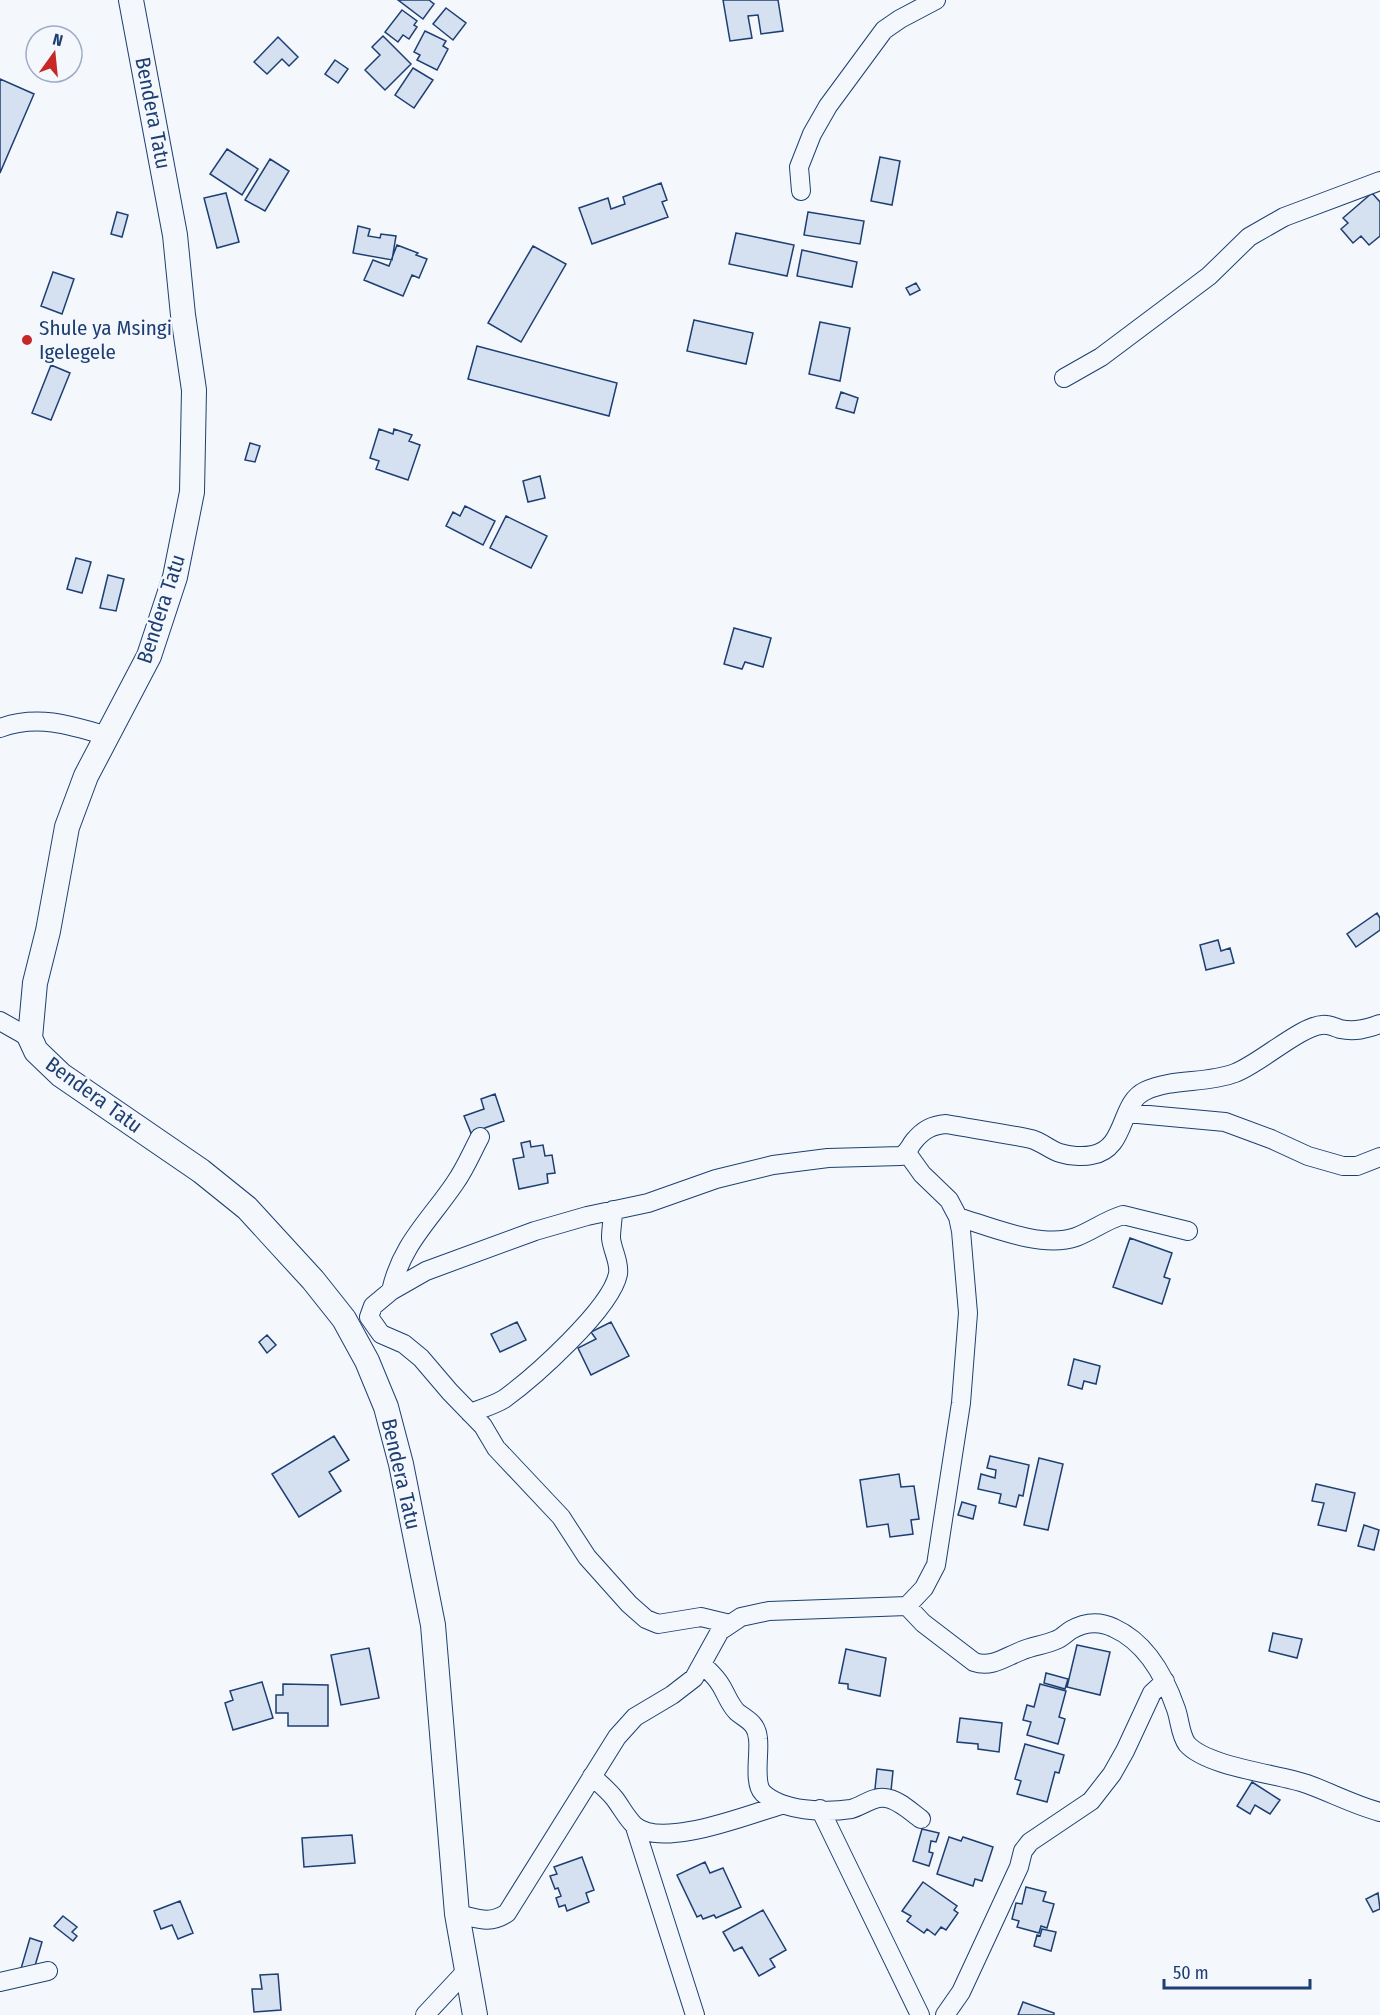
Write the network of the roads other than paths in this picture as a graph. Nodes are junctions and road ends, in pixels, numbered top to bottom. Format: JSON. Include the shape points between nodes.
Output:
{"nodes":[{"id":1,"x":131,"y":0,"type":"edge"},
{"id":2,"x":936,"y":0,"type":"edge"},
{"id":3,"x":1380,"y":181,"type":"edge"},
{"id":4,"x":801,"y":191,"type":"dead end"},
{"id":5,"x":1064,"y":378,"type":"dead end"},
{"id":6,"x":0,"y":728,"type":"edge"},
{"id":7,"x":107,"y":736,"type":"junction"},
{"id":8,"x":0,"y":1021,"type":"edge"},
{"id":9,"x":1380,"y":1024,"type":"edge"},
{"id":10,"x":30,"y":1038,"type":"junction"},
{"id":11,"x":1128,"y":1113,"type":"junction"},
{"id":12,"x":480,"y":1137,"type":"dead end"},
{"id":13,"x":907,"y":1153,"type":"junction"},
{"id":14,"x":1380,"y":1157,"type":"edge"},
{"id":15,"x":613,"y":1210,"type":"junction"},
{"id":16,"x":958,"y":1217,"type":"junction"},
{"id":17,"x":1188,"y":1231,"type":"dead end"},
{"id":18,"x":391,"y":1291,"type":"junction"},
{"id":19,"x":470,"y":1413,"type":"junction"},
{"id":20,"x":907,"y":1606,"type":"junction"},
{"id":21,"x":730,"y":1624,"type":"junction"},
{"id":22,"x":702,"y":1664,"type":"junction"},
{"id":23,"x":1165,"y":1682,"type":"junction"},
{"id":24,"x":592,"y":1776,"type":"junction"},
{"id":25,"x":781,"y":1804,"type":"junction"},
{"id":26,"x":820,"y":1809,"type":"junction"},
{"id":27,"x":1380,"y":1812,"type":"edge"},
{"id":28,"x":921,"y":1819,"type":"dead end"},
{"id":29,"x":635,"y":1827,"type":"junction"},
{"id":30,"x":457,"y":1914,"type":"junction"},
{"id":31,"x":467,"y":1970,"type":"junction"},
{"id":32,"x":48,"y":1971,"type":"dead end"},
{"id":33,"x":0,"y":1982,"type":"edge"},
{"id":34,"x":424,"y":2015,"type":"edge"},
{"id":35,"x":475,"y":2015,"type":"edge"},
{"id":36,"x":695,"y":2015,"type":"edge"},
{"id":37,"x":920,"y":2015,"type":"edge"},
{"id":38,"x":945,"y":2015,"type":"edge"}],
"edges":[{"from":1,"to":7,"type":"main road","name":"Bendera Tatu","via":[[171,211],[195,390],[192,492],[175,577],[149,656]]},
{"from":2,"to":4,"type":"street","via":[[884,30],[828,106],[799,167]]},
{"from":3,"to":5,"type":"street","via":[[1284,217],[1249,237],[1209,276],[1101,357]]},
{"from":6,"to":7,"type":"street","via":[[30,720],[61,722]]},
{"from":7,"to":10,"type":"main road","name":"Bendera Tatu","via":[[86,776],[67,828],[35,983]]},
{"from":8,"to":10,"type":"street"},
{"from":9,"to":11,"type":"street","via":[[1363,1030],[1324,1024],[1313,1027],[1234,1074],[1143,1091]]},
{"from":10,"to":30,"type":"main road","name":"Bendera Tatu","via":[[36,1052],[61,1075],[248,1208],[344,1319],[367,1361],[386,1407],[401,1464],[433,1625]]},
{"from":11,"to":13,"type":"street","via":[[1113,1142],[1093,1155],[1059,1153],[1034,1140],[946,1124],[927,1129]]},
{"from":11,"to":14,"type":"street","via":[[1225,1122],[1343,1166],[1357,1166]]},
{"from":12,"to":18,"type":"street","via":[[456,1182],[408,1249],[396,1270]]},
{"from":13,"to":15,"type":"street","via":[[772,1166]]},
{"from":13,"to":16,"type":"street","via":[[949,1200]]},
{"from":15,"to":18,"type":"street","via":[[487,1248],[426,1271]]},
{"from":15,"to":19,"type":"street","via":[[611,1239],[618,1273],[592,1318],[502,1400]]},
{"from":16,"to":17,"type":"street","via":[[1033,1239],[1075,1237],[1123,1215]]},
{"from":16,"to":20,"type":"street","via":[[968,1313],[961,1403],[936,1565],[924,1588]]},
{"from":18,"to":19,"type":"street","via":[[373,1306],[369,1317],[372,1324],[381,1334],[404,1344],[421,1358]]},
{"from":19,"to":21,"type":"street","via":[[496,1448],[561,1517],[587,1557],[646,1619],[658,1624],[701,1617]]},
{"from":20,"to":21,"type":"street","via":[[769,1611],[741,1617]]},
{"from":20,"to":23,"type":"street","via":[[923,1623],[981,1664],[1058,1640],[1071,1630],[1098,1622],[1135,1639]]},
{"from":21,"to":22,"type":"street","via":[[720,1631]]},
{"from":22,"to":24,"type":"street","via":[[694,1678],[635,1717]]},
{"from":22,"to":25,"type":"street","via":[[720,1683],[736,1711],[754,1726],[758,1737],[759,1786]]},
{"from":23,"to":27,"type":"street","via":[[1185,1742],[1197,1753],[1307,1784]]},
{"from":23,"to":38,"type":"street","via":[[1152,1693],[1125,1751],[1091,1801],[1030,1842],[1023,1851],[961,1992]]},
{"from":24,"to":29,"type":"street"},
{"from":24,"to":30,"type":"street","via":[[507,1913],[489,1921]]},
{"from":25,"to":26,"type":"street"},
{"from":25,"to":29,"type":"street","via":[[673,1834]]},
{"from":26,"to":28,"type":"street","via":[[851,1809],[883,1797]]},
{"from":26,"to":37,"type":"street"},
{"from":29,"to":36,"type":"street"},
{"from":30,"to":31,"type":"main road","name":"Bendera Tatu"},
{"from":31,"to":34,"type":"street"},
{"from":31,"to":35,"type":"main road","name":"Bendera Tatu"},
{"from":32,"to":33,"type":"street"}]}
